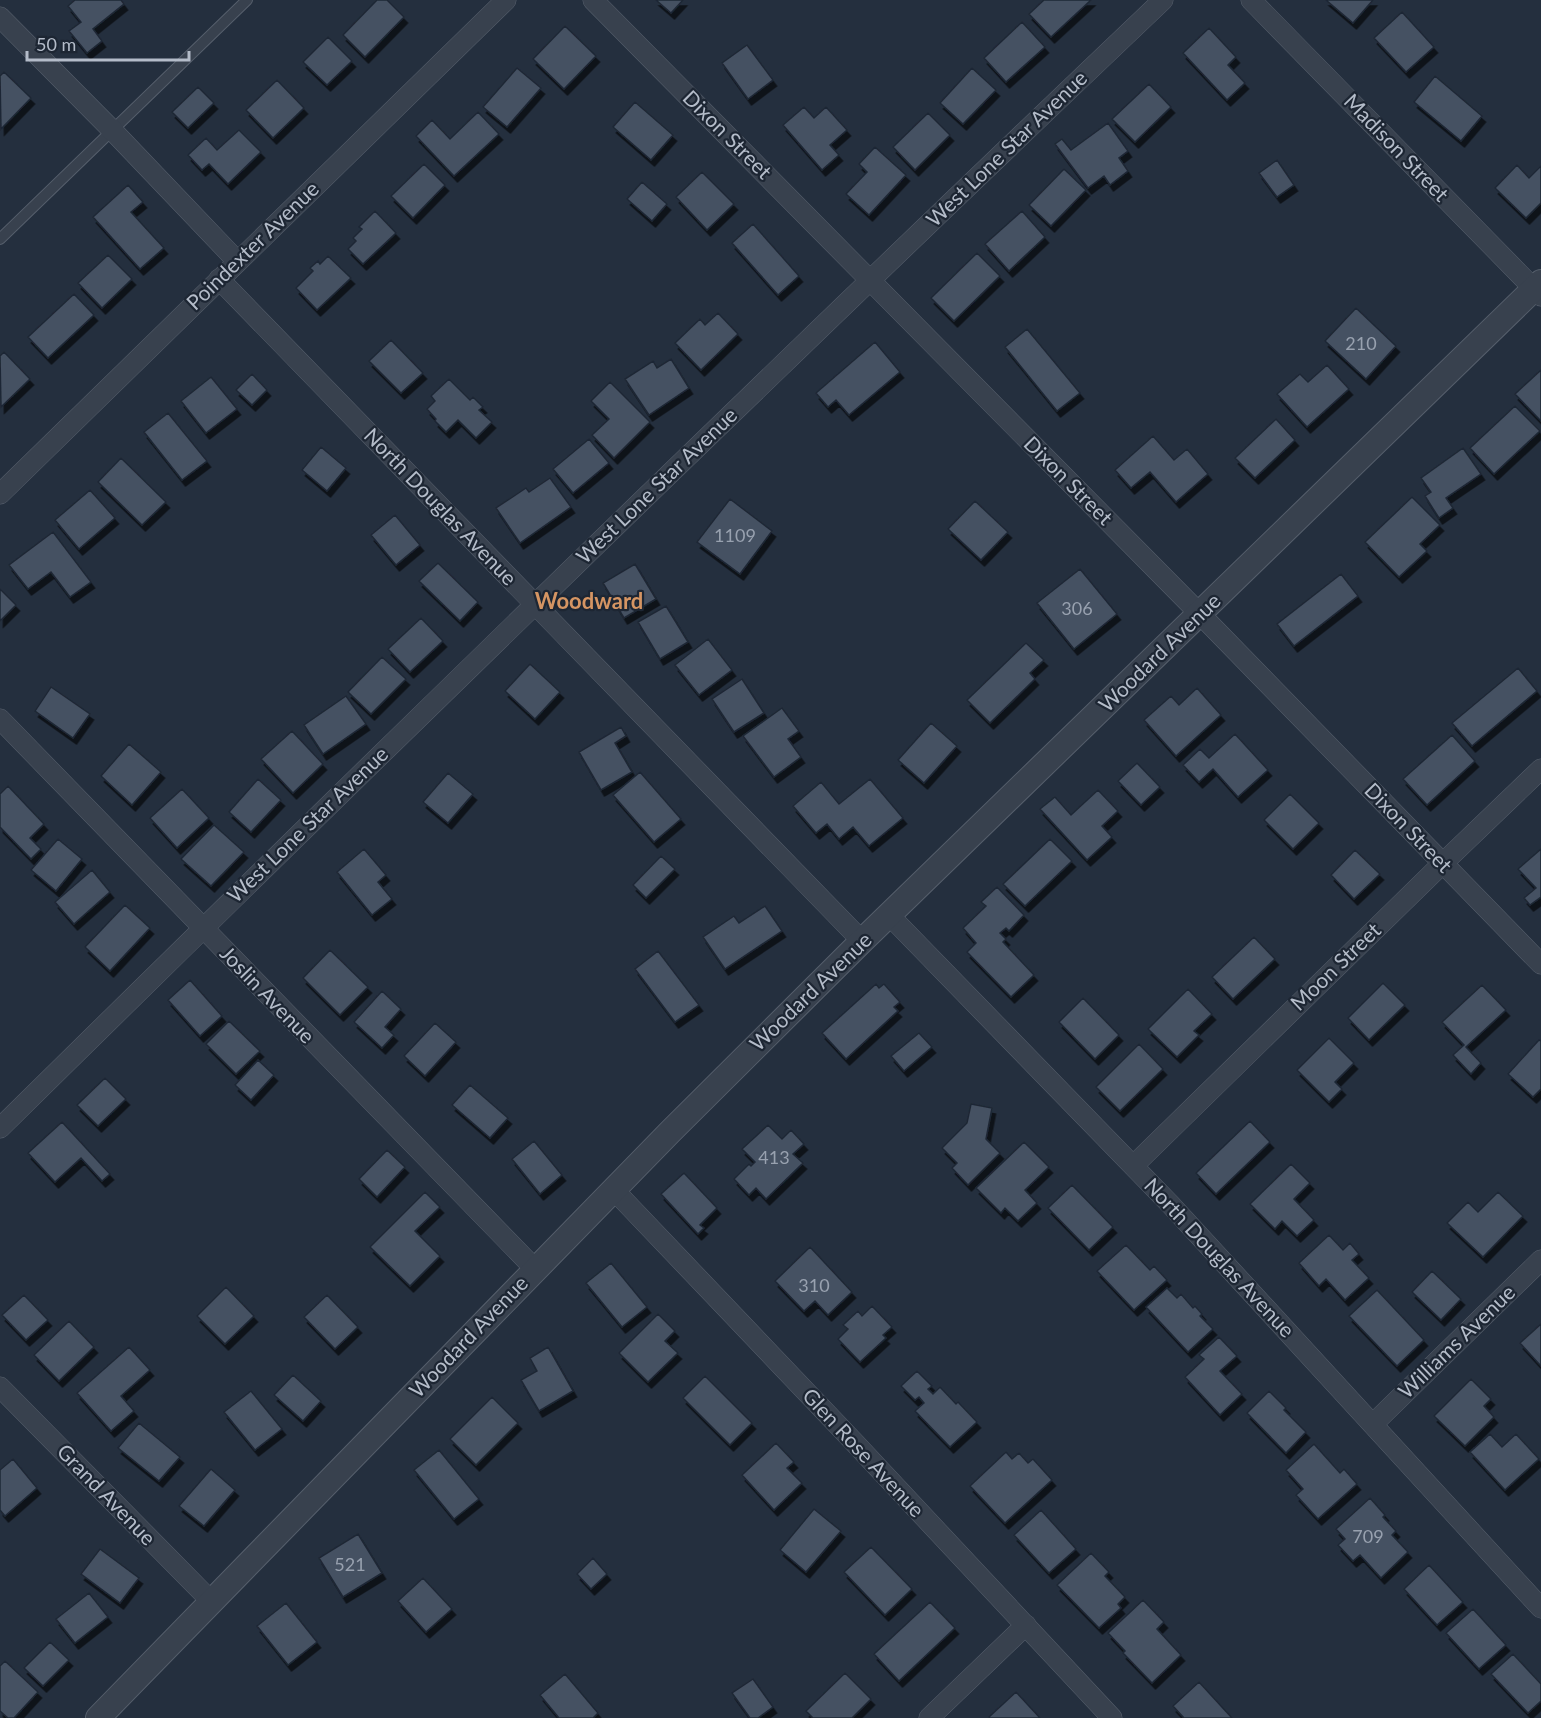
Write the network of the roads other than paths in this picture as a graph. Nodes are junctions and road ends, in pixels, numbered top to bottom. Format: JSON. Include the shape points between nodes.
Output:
{"nodes":[{"id":1,"x":247,"y":0,"type":"edge"},
{"id":2,"x":506,"y":0,"type":"edge"},
{"id":3,"x":593,"y":0,"type":"edge"},
{"id":4,"x":1163,"y":0,"type":"edge"},
{"id":5,"x":1251,"y":0,"type":"edge"},
{"id":6,"x":0,"y":17,"type":"edge"},
{"id":7,"x":113,"y":131,"type":"junction"},
{"id":8,"x":0,"y":239,"type":"edge"},
{"id":9,"x":237,"y":261,"type":"junction"},
{"id":10,"x":219,"y":279,"type":"junction"},
{"id":11,"x":870,"y":279,"type":"junction"},
{"id":12,"x":1539,"y":289,"type":"edge"},
{"id":13,"x":0,"y":494,"type":"edge"},
{"id":14,"x":535,"y":604,"type":"junction"},
{"id":15,"x":1200,"y":614,"type":"junction"},
{"id":16,"x":0,"y":719,"type":"edge"},
{"id":17,"x":1541,"y":769,"type":"edge"},
{"id":18,"x":1442,"y":864,"type":"junction"},
{"id":19,"x":890,"y":916,"type":"junction"},
{"id":20,"x":202,"y":929,"type":"junction"},
{"id":21,"x":862,"y":941,"type":"junction"},
{"id":22,"x":1541,"y":964,"type":"edge"},
{"id":23,"x":0,"y":1128,"type":"edge"},
{"id":24,"x":1133,"y":1166,"type":"junction"},
{"id":25,"x":613,"y":1189,"type":"junction"},
{"id":26,"x":1541,"y":1260,"type":"edge"},
{"id":27,"x":535,"y":1269,"type":"junction"},
{"id":28,"x":0,"y":1387,"type":"edge"},
{"id":29,"x":1373,"y":1424,"type":"junction"},
{"id":30,"x":212,"y":1602,"type":"junction"},
{"id":31,"x":1541,"y":1608,"type":"edge"},
{"id":32,"x":1026,"y":1625,"type":"junction"},
{"id":33,"x":98,"y":1718,"type":"edge"},
{"id":34,"x":929,"y":1718,"type":"edge"},
{"id":35,"x":1112,"y":1718,"type":"edge"}],
"edges":[{"from":1,"to":7,"type":"lane"},
{"from":2,"to":9,"type":"street","name":"Poindexter Avenue"},
{"from":3,"to":11,"type":"street","name":"Dixon Street"},
{"from":4,"to":11,"type":"street","name":"West Lone Star Avenue"},
{"from":5,"to":12,"type":"street","name":"Madison Street"},
{"from":6,"to":7,"type":"street"},
{"from":7,"to":8,"type":"lane"},
{"from":7,"to":9,"type":"street"},
{"from":9,"to":10,"type":"street","name":"Poindexter Avenue"},
{"from":10,"to":13,"type":"street","name":"Poindexter Avenue"},
{"from":10,"to":14,"type":"street","name":"North Douglas Avenue"},
{"from":11,"to":14,"type":"street","name":"West Lone Star Avenue"},
{"from":11,"to":15,"type":"street","name":"Dixon Street"},
{"from":12,"to":15,"type":"street","name":"Woodard Avenue"},
{"from":14,"to":20,"type":"street","name":"West Lone Star Avenue"},
{"from":14,"to":21,"type":"street","name":"North Douglas Avenue"},
{"from":15,"to":18,"type":"street","name":"Dixon Street"},
{"from":15,"to":19,"type":"street","name":"Woodard Avenue"},
{"from":16,"to":20,"type":"street","name":"Joslin Avenue"},
{"from":17,"to":18,"type":"street","name":"Moon Street"},
{"from":18,"to":22,"type":"street","name":"Dixon Street"},
{"from":18,"to":24,"type":"street","name":"Moon Street"},
{"from":19,"to":21,"type":"street","name":"Woodard Avenue"},
{"from":19,"to":24,"type":"street","name":"North Douglas Avenue"},
{"from":20,"to":23,"type":"street","name":"West Lone Star Avenue"},
{"from":20,"to":27,"type":"street","name":"Joslin Avenue"},
{"from":21,"to":25,"type":"street","name":"Woodard Avenue"},
{"from":24,"to":29,"type":"street","name":"North Douglas Avenue"},
{"from":25,"to":27,"type":"street","name":"Woodard Avenue"},
{"from":25,"to":32,"type":"street","name":"Glen Rose Avenue"},
{"from":26,"to":29,"type":"street","name":"Williams Avenue"},
{"from":27,"to":30,"type":"street","name":"Woodard Avenue"},
{"from":28,"to":30,"type":"street","name":"Grand Avenue"},
{"from":29,"to":31,"type":"street","name":"North Douglas Avenue"},
{"from":30,"to":33,"type":"street","name":"Woodard Avenue"},
{"from":32,"to":34,"type":"street"},
{"from":32,"to":35,"type":"street","name":"Glen Rose Avenue"}]}
